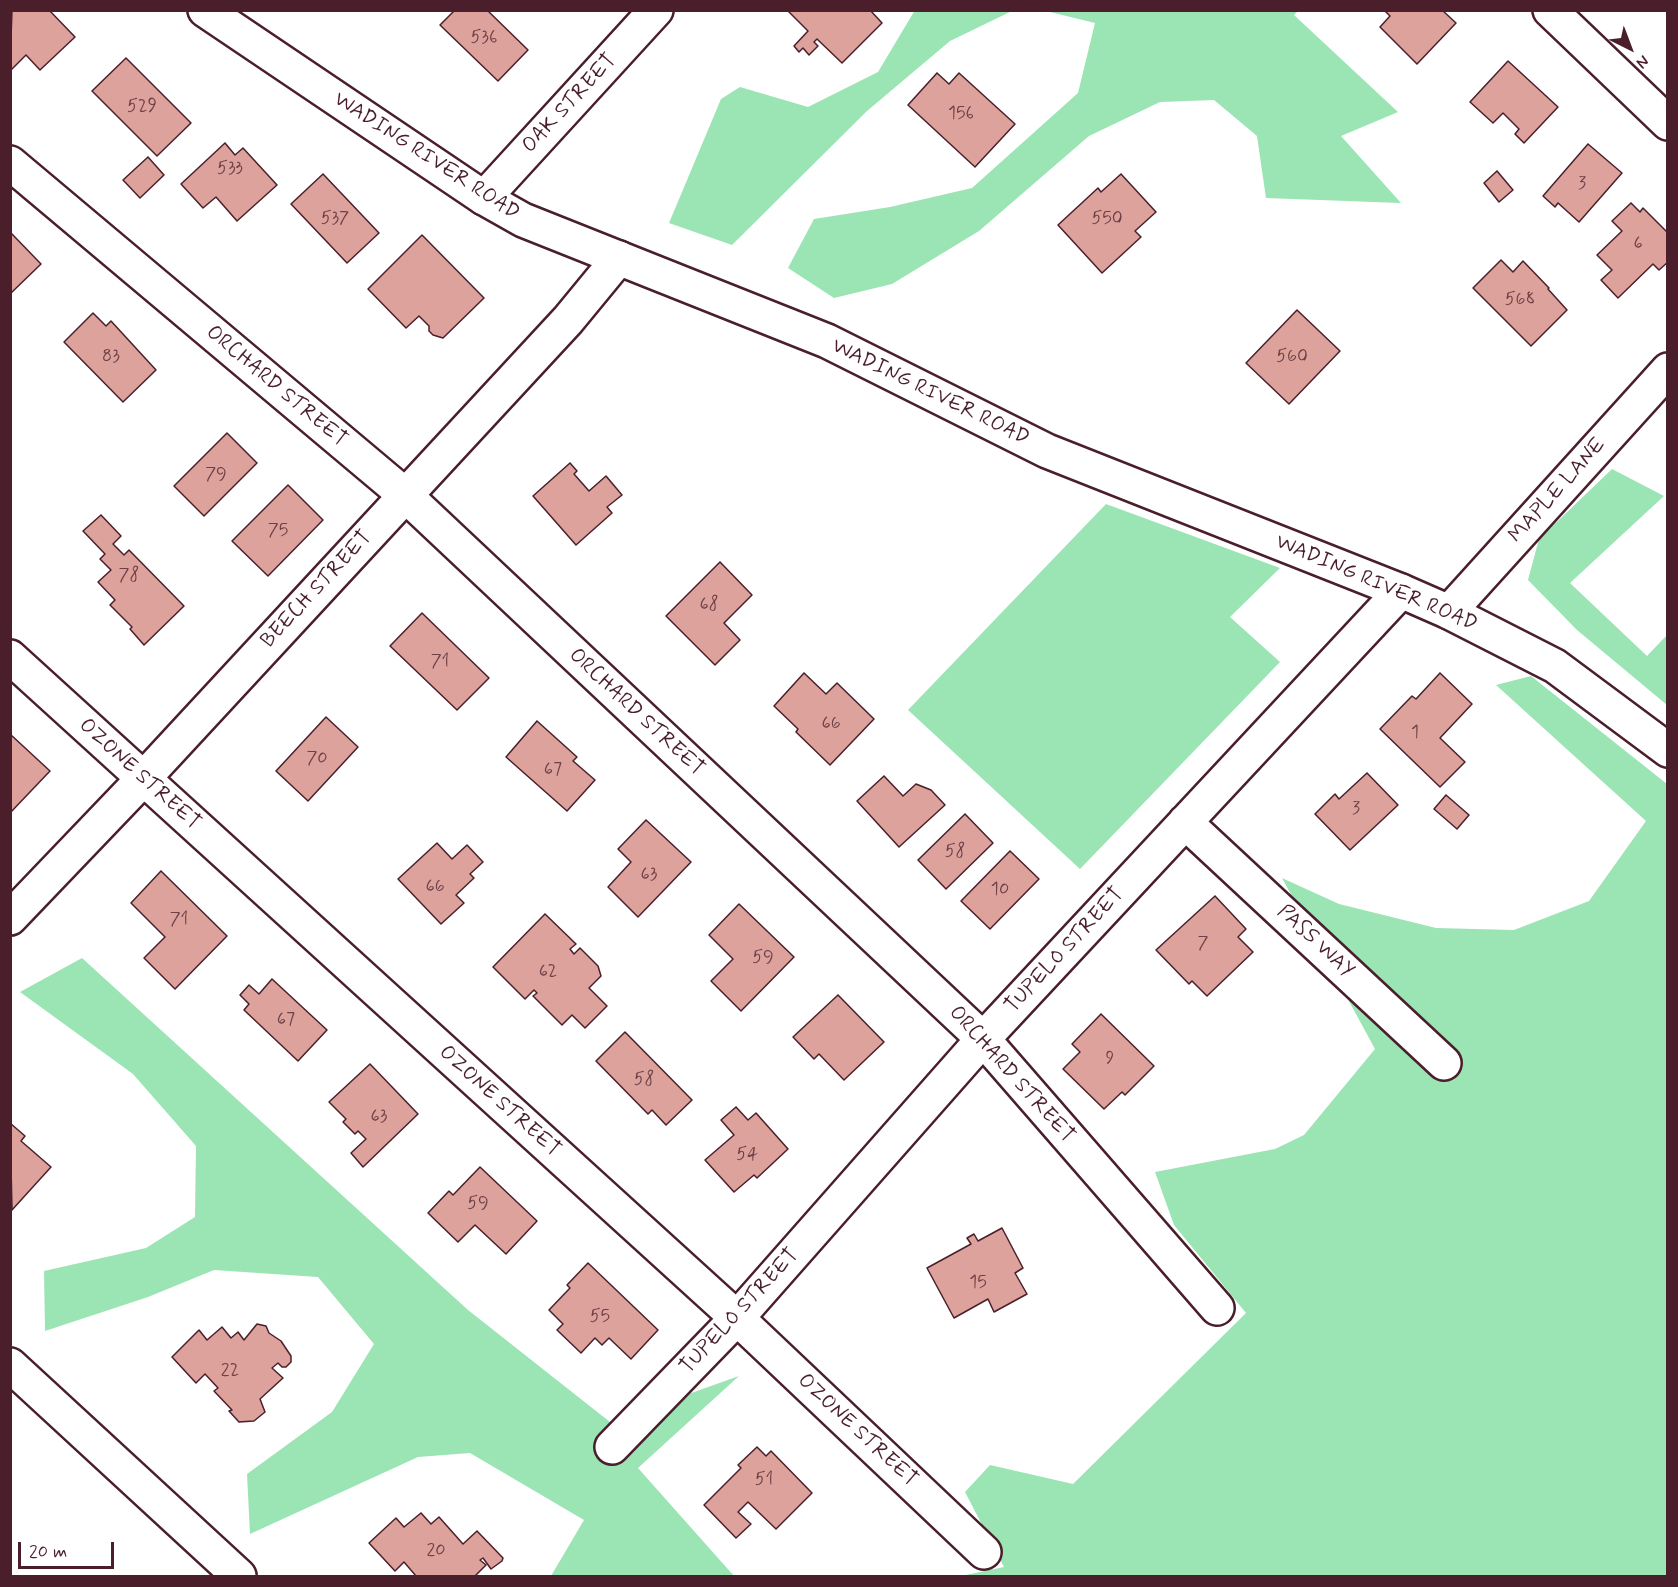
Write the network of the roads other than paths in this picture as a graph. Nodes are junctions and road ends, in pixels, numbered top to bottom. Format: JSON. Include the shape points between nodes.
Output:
{"nodes":[{"id":1,"x":205,"y":10,"type":"edge"},
{"id":2,"x":656,"y":10,"type":"edge"},
{"id":3,"x":1550,"y":10,"type":"edge"},
{"id":4,"x":1668,"y":123,"type":"edge"},
{"id":5,"x":10,"y":163,"type":"edge"},
{"id":6,"x":484,"y":198,"type":"junction"},
{"id":7,"x":619,"y":258,"type":"junction"},
{"id":8,"x":1668,"y":370,"type":"edge"},
{"id":9,"x":405,"y":495,"type":"junction"},
{"id":10,"x":1401,"y":591,"type":"junction"},
{"id":11,"x":1449,"y":612,"type":"junction"},
{"id":12,"x":10,"y":657,"type":"edge"},
{"id":13,"x":1668,"y":750,"type":"edge"},
{"id":14,"x":143,"y":779,"type":"junction"},
{"id":15,"x":1185,"y":822,"type":"junction"},
{"id":16,"x":10,"y":918,"type":"edge"},
{"id":17,"x":984,"y":1039,"type":"junction"},
{"id":18,"x":1444,"y":1063,"type":"dead end"},
{"id":19,"x":1217,"y":1308,"type":"dead end"},
{"id":20,"x":737,"y":1318,"type":"junction"},
{"id":21,"x":10,"y":1365,"type":"edge"},
{"id":22,"x":612,"y":1447,"type":"dead end"},
{"id":23,"x":984,"y":1552,"type":"dead end"},
{"id":24,"x":239,"y":1576,"type":"edge"}],
"edges":[{"from":1,"to":6,"type":"street","name":"WADING RIVER ROAD"},
{"from":2,"to":6,"type":"street","name":"OAK STREET"},
{"from":3,"to":4,"type":"street"},
{"from":5,"to":9,"type":"street","name":"ORCHARD STREET"},
{"from":6,"to":7,"type":"street","name":"WADING RIVER ROAD","via":[[523,220]]},
{"from":7,"to":9,"type":"street","name":"BEECH STREET","via":[[568,320]]},
{"from":7,"to":10,"type":"street","name":"WADING RIVER ROAD","via":[[827,341],[1047,452]]},
{"from":8,"to":11,"type":"street","name":"MAPLE LANE"},
{"from":9,"to":14,"type":"street","name":"BEECH STREET"},
{"from":9,"to":17,"type":"street","name":"ORCHARD STREET"},
{"from":10,"to":11,"type":"street","name":"WADING RIVER ROAD"},
{"from":10,"to":15,"type":"street","name":"TUPELO STREET"},
{"from":11,"to":13,"type":"street","name":"WADING RIVER ROAD","via":[[1555,666]]},
{"from":12,"to":14,"type":"street","name":"OZONE STREET"},
{"from":14,"to":16,"type":"street","name":"BEECH STREET"},
{"from":14,"to":20,"type":"street","name":"OZONE STREET"},
{"from":15,"to":17,"type":"street","name":"TUPELO STREET"},
{"from":15,"to":18,"type":"street","name":"PASS WAY"},
{"from":17,"to":19,"type":"street","name":"ORCHARD STREET"},
{"from":17,"to":20,"type":"street","name":"TUPELO STREET"},
{"from":20,"to":22,"type":"street","name":"TUPELO STREET"},
{"from":20,"to":23,"type":"street","name":"OZONE STREET"},
{"from":21,"to":24,"type":"street"}]}
